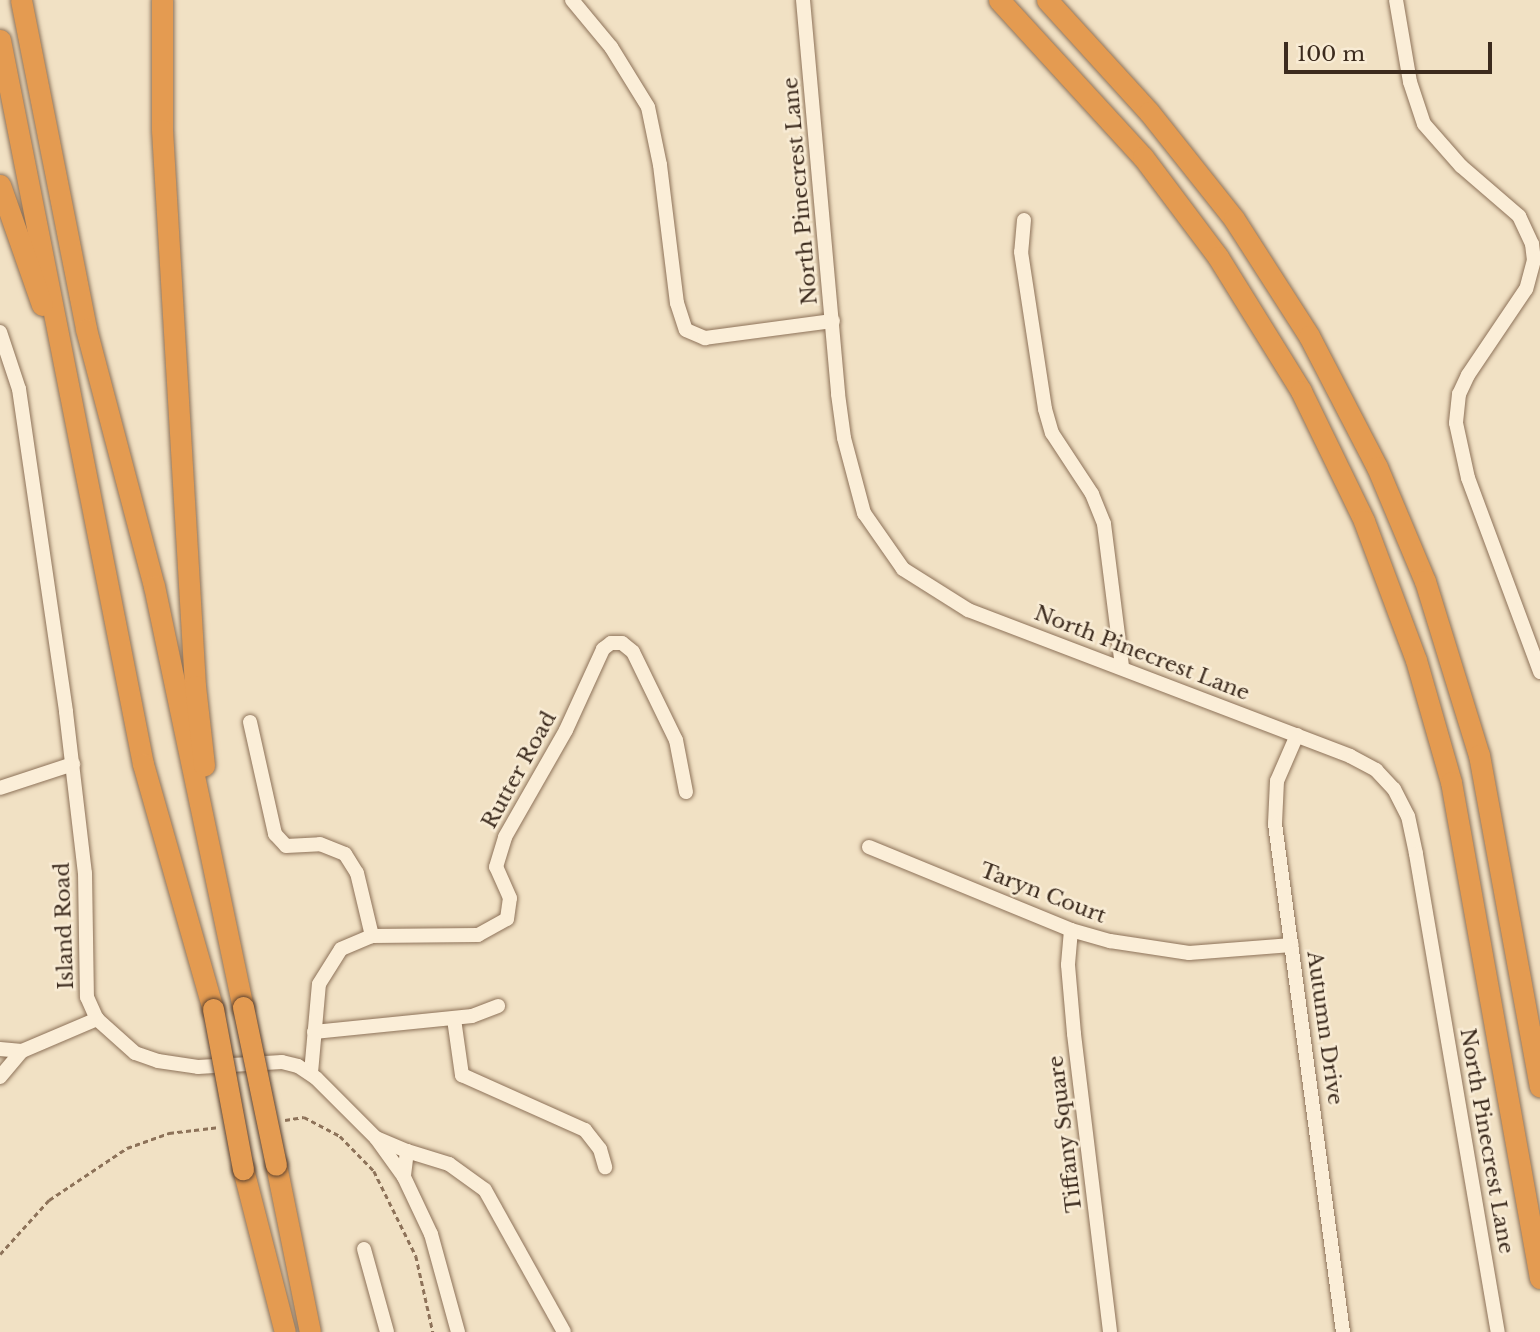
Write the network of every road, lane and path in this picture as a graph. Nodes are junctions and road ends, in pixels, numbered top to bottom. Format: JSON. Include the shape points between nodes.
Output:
{"nodes":[{"id":1,"x":21,"y":0,"type":"edge"},
{"id":2,"x":162,"y":0,"type":"edge"},
{"id":3,"x":572,"y":0,"type":"edge"},
{"id":4,"x":803,"y":0,"type":"edge"},
{"id":5,"x":999,"y":0,"type":"edge"},
{"id":6,"x":1047,"y":0,"type":"edge"},
{"id":7,"x":1396,"y":0,"type":"edge"},
{"id":8,"x":0,"y":40,"type":"edge"},
{"id":9,"x":0,"y":185,"type":"edge"},
{"id":10,"x":1024,"y":220,"type":"dead end"},
{"id":11,"x":833,"y":321,"type":"junction"},
{"id":12,"x":0,"y":332,"type":"edge"},
{"id":13,"x":67,"y":377,"type":"junction"},
{"id":14,"x":1122,"y":666,"type":"junction"},
{"id":15,"x":1540,"y":672,"type":"edge"},
{"id":16,"x":250,"y":722,"type":"dead end"},
{"id":17,"x":1297,"y":735,"type":"junction"},
{"id":18,"x":73,"y":764,"type":"junction"},
{"id":19,"x":0,"y":788,"type":"edge"},
{"id":20,"x":686,"y":792,"type":"dead end"},
{"id":21,"x":869,"y":847,"type":"dead end"},
{"id":22,"x":219,"y":895,"type":"junction"},
{"id":23,"x":1071,"y":930,"type":"junction"},
{"id":24,"x":372,"y":936,"type":"junction"},
{"id":25,"x":1292,"y":944,"type":"junction"},
{"id":26,"x":498,"y":1006,"type":"dead end"},
{"id":27,"x":97,"y":1019,"type":"junction"},
{"id":28,"x":454,"y":1019,"type":"junction"},
{"id":29,"x":314,"y":1032,"type":"junction"},
{"id":30,"x":0,"y":1049,"type":"edge"},
{"id":31,"x":22,"y":1051,"type":"junction"},
{"id":32,"x":311,"y":1073,"type":"junction"},
{"id":33,"x":0,"y":1077,"type":"edge"},
{"id":34,"x":1540,"y":1086,"type":"edge"},
{"id":35,"x":277,"y":1121,"type":"dead end"},
{"id":36,"x":223,"y":1127,"type":"dead end"},
{"id":37,"x":376,"y":1138,"type":"junction"},
{"id":38,"x":407,"y":1151,"type":"junction"},
{"id":39,"x":605,"y":1167,"type":"dead end"},
{"id":40,"x":404,"y":1177,"type":"junction"},
{"id":41,"x":365,"y":1249,"type":"dead end"},
{"id":42,"x":0,"y":1254,"type":"edge"},
{"id":43,"x":1540,"y":1278,"type":"edge"},
{"id":44,"x":285,"y":1332,"type":"edge"},
{"id":45,"x":310,"y":1332,"type":"edge"},
{"id":46,"x":387,"y":1332,"type":"edge"},
{"id":47,"x":433,"y":1332,"type":"edge"},
{"id":48,"x":458,"y":1332,"type":"edge"},
{"id":49,"x":564,"y":1332,"type":"edge"},
{"id":50,"x":1110,"y":1332,"type":"edge"},
{"id":51,"x":1343,"y":1332,"type":"edge"},
{"id":52,"x":1498,"y":1332,"type":"edge"}],
"edges":[{"from":1,"to":22,"type":"highway","via":[[86,329],[154,586]]},
{"from":2,"to":22,"type":"highway","via":[[162,130],[195,686]]},
{"from":3,"to":11,"type":"street","via":[[611,47],[648,107],[677,303],[686,330],[705,338]]},
{"from":4,"to":11,"type":"street","name":"North Pinecrest Lane"},
{"from":5,"to":43,"type":"highway","via":[[1101,107],[1218,257],[1301,391],[1364,521],[1416,660],[1451,782]]},
{"from":6,"to":34,"type":"highway","via":[[1149,112],[1234,219],[1309,336],[1377,467],[1425,581],[1479,755]]},
{"from":7,"to":15,"type":"street","via":[[1410,82],[1424,124],[1461,166],[1519,216],[1532,244],[1534,260],[1526,289],[1468,374],[1459,394],[1456,423],[1468,478]]},
{"from":8,"to":13,"type":"highway"},
{"from":9,"to":13,"type":"highway"},
{"from":10,"to":14,"type":"street","via":[[1021,252],[1045,409],[1052,433],[1093,494],[1104,524]]},
{"from":11,"to":14,"type":"street","name":"North Pinecrest Lane","via":[[852,476],[864,513],[888,552],[903,569],[968,610]]},
{"from":12,"to":18,"type":"street","name":"Island Road","via":[[19,389]]},
{"from":13,"to":44,"type":"highway","bridge":true,"via":[[143,764],[213,1009],[243,1170]]},
{"from":14,"to":17,"type":"street","name":"North Pinecrest Lane"},
{"from":16,"to":24,"type":"street","via":[[275,834],[286,846],[320,844],[345,854],[357,873]]},
{"from":17,"to":25,"type":"street","name":"Autumn Drive","via":[[1284,756],[1275,803]]},
{"from":17,"to":52,"type":"street","name":"North Pinecrest Lane","via":[[1376,770],[1394,789],[1408,816]]},
{"from":18,"to":19,"type":"street"},
{"from":18,"to":27,"type":"street","name":"Island Road","via":[[85,873],[87,997]]},
{"from":20,"to":24,"type":"street","name":"Rutter Road","via":[[676,740],[633,652],[622,643],[611,643],[603,649],[566,730],[505,837],[496,867],[510,898],[507,919],[478,935]]},
{"from":21,"to":23,"type":"street","name":"Taryn Court"},
{"from":22,"to":45,"type":"highway","bridge":true},
{"from":23,"to":25,"type":"street","name":"Taryn Court","via":[[1189,953]]},
{"from":23,"to":50,"type":"street","name":"Tiffany Square","via":[[1068,965],[1074,1034]]},
{"from":24,"to":29,"type":"street","name":"Rutter Road","via":[[341,949],[327,964],[319,984]]},
{"from":25,"to":51,"type":"street","name":"Autumn Drive"},
{"from":26,"to":28,"type":"street"},
{"from":27,"to":31,"type":"street"},
{"from":27,"to":32,"type":"street","via":[[135,1053],[158,1061],[198,1067],[282,1062]]},
{"from":28,"to":29,"type":"street","via":[[411,1019]]},
{"from":28,"to":39,"type":"street","via":[[462,1075],[586,1130],[600,1149]]},
{"from":29,"to":32,"type":"street","name":"Rutter Road"},
{"from":30,"to":31,"type":"street"},
{"from":31,"to":33,"type":"street"},
{"from":32,"to":37,"type":"street"},
{"from":35,"to":47,"type":"path","via":[[304,1117],[340,1136],[374,1171],[416,1256]]},
{"from":36,"to":42,"type":"path","via":[[169,1133],[127,1148],[48,1200]]},
{"from":37,"to":38,"type":"street"},
{"from":37,"to":40,"type":"street"},
{"from":38,"to":40,"type":"street"},
{"from":38,"to":49,"type":"street","via":[[449,1164],[485,1190]]},
{"from":40,"to":48,"type":"street","via":[[431,1234]]},
{"from":41,"to":46,"type":"street"}]}
